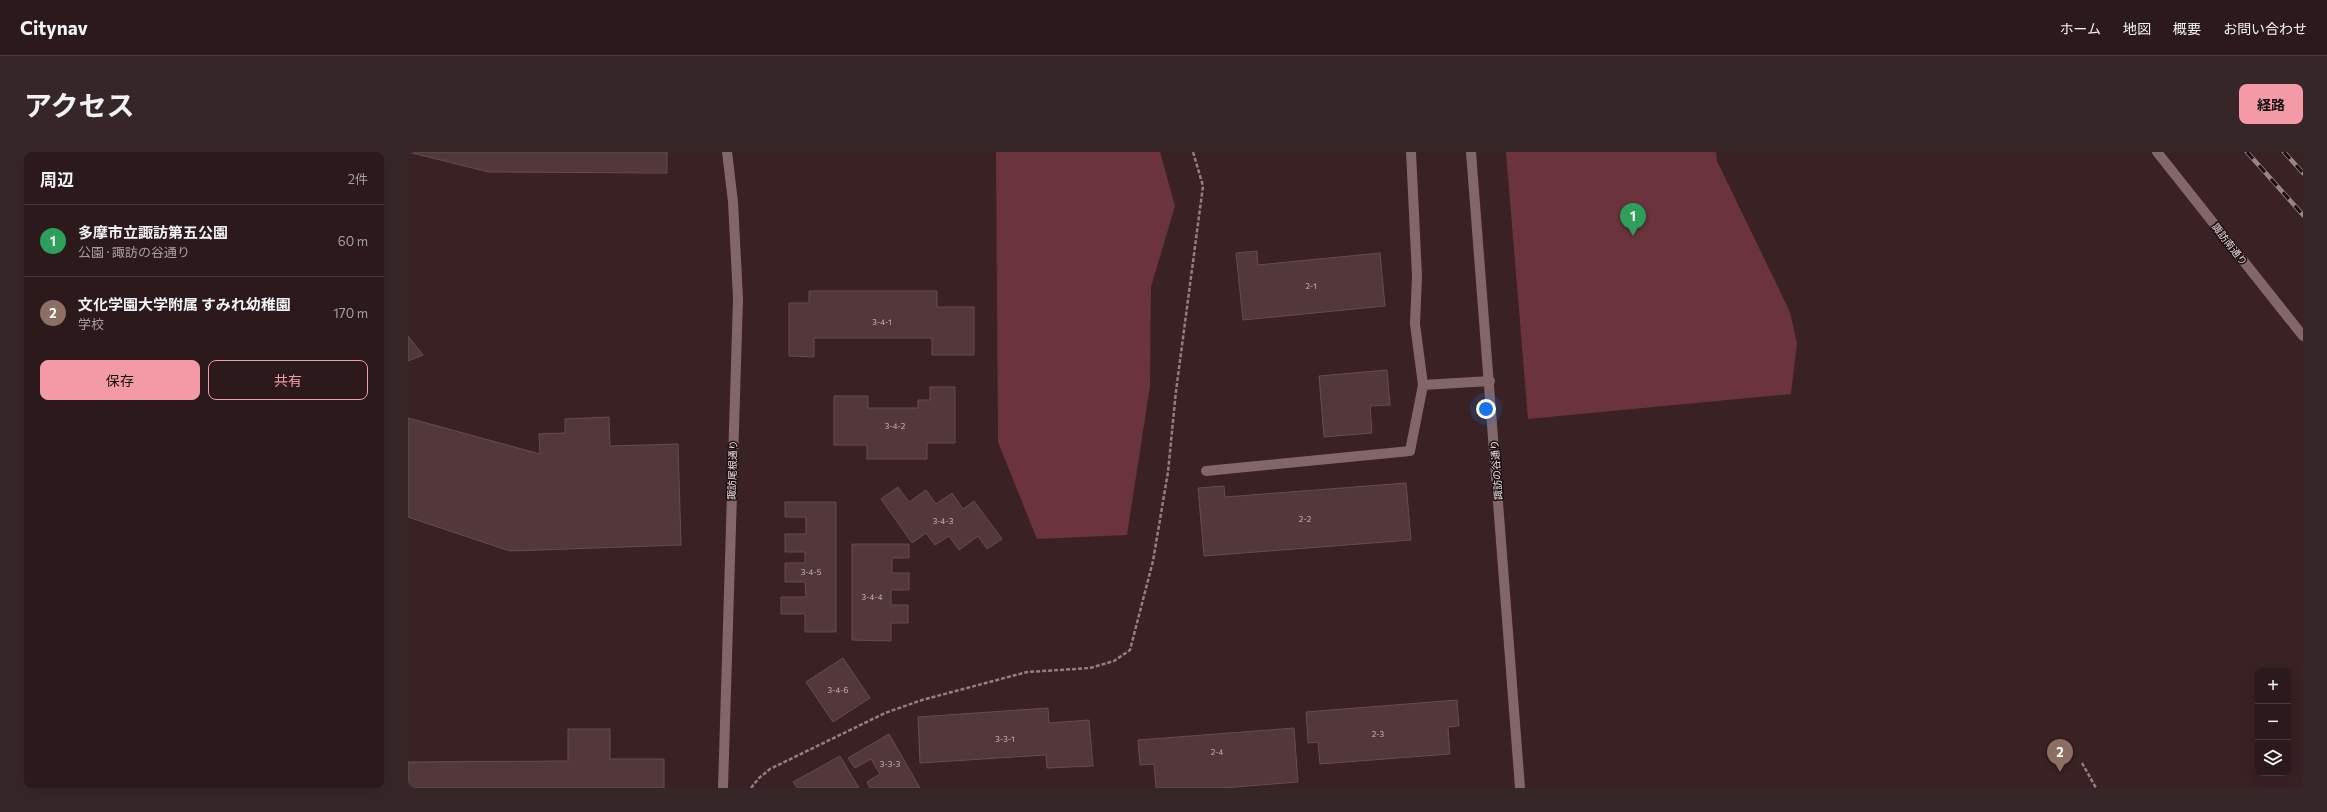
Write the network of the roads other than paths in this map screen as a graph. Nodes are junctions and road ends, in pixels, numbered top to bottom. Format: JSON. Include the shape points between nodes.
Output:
{"nodes":[{"id":1,"x":727,"y":152,"type":"edge"},
{"id":2,"x":1411,"y":152,"type":"edge"},
{"id":3,"x":1471,"y":152,"type":"edge"},
{"id":4,"x":2157,"y":152,"type":"edge"},
{"id":5,"x":2303,"y":336,"type":"edge"},
{"id":6,"x":1490,"y":381,"type":"junction"},
{"id":7,"x":1423,"y":385,"type":"junction"},
{"id":8,"x":1206,"y":471,"type":"dead end"},
{"id":9,"x":723,"y":788,"type":"edge"},
{"id":10,"x":1520,"y":788,"type":"edge"}],
"edges":[{"from":1,"to":9,"type":"street","name":"諏訪尾根通り","via":[[734,202],[738,298]]},
{"from":2,"to":7,"type":"street","via":[[1417,276],[1415,324]]},
{"from":3,"to":6,"type":"street","name":"諏訪の谷通り"},
{"from":4,"to":5,"type":"street","name":"諏訪南通り"},
{"from":6,"to":7,"type":"street"},
{"from":6,"to":10,"type":"street","name":"諏訪の谷通り"},
{"from":7,"to":8,"type":"street","via":[[1410,451]]}]}
